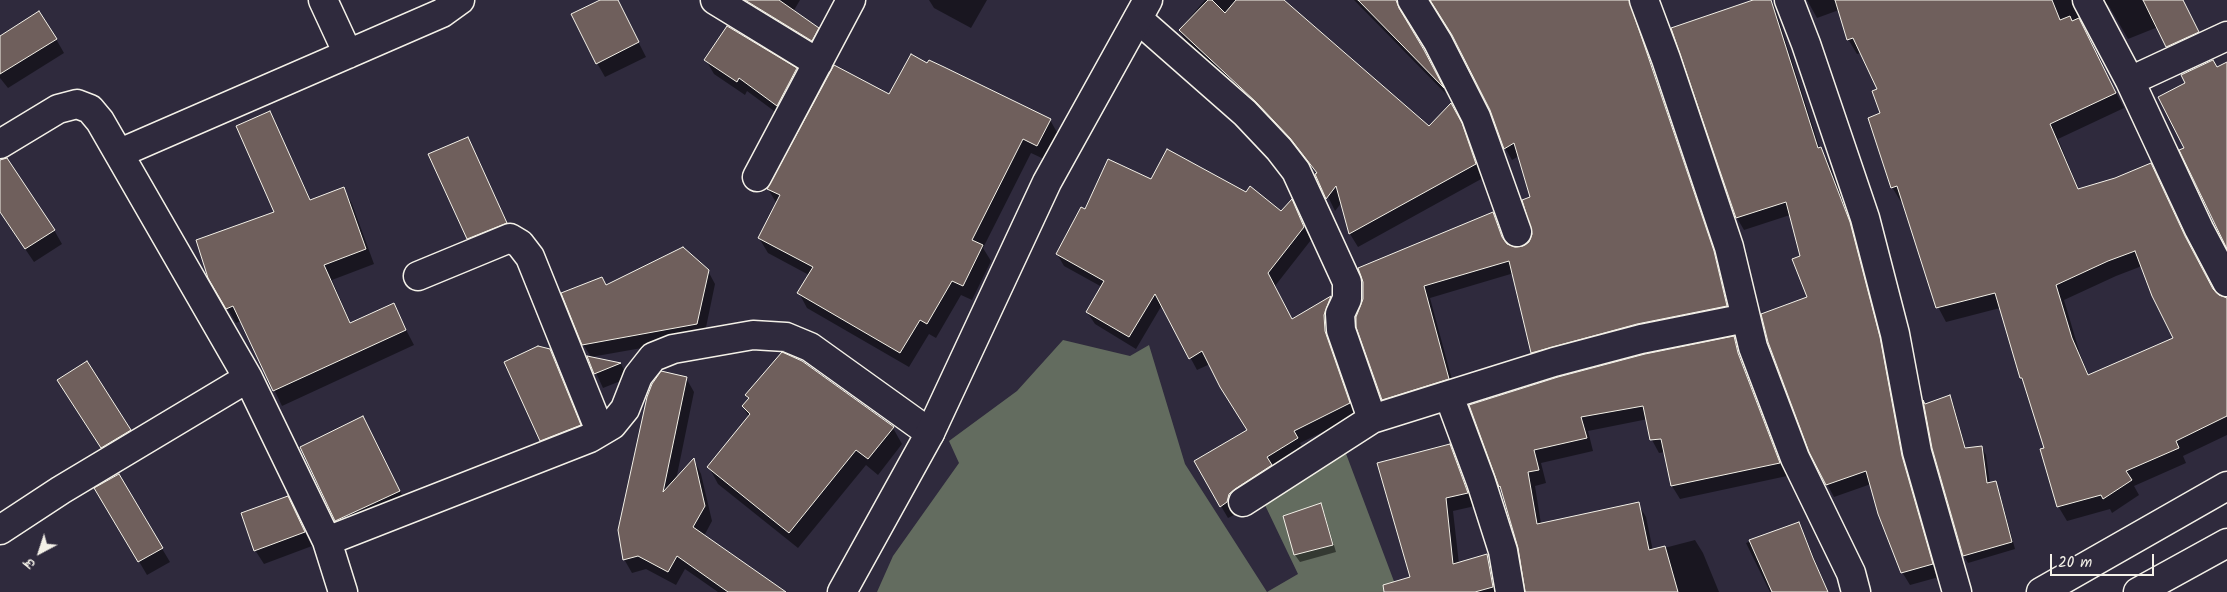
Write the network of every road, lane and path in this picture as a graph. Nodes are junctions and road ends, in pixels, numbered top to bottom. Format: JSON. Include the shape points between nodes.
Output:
{"nodes":[{"id":1,"x":323,"y":0,"type":"edge"},
{"id":2,"x":460,"y":0,"type":"edge"},
{"id":3,"x":715,"y":0,"type":"edge"},
{"id":4,"x":851,"y":0,"type":"edge"},
{"id":5,"x":1412,"y":0,"type":"edge"},
{"id":6,"x":1644,"y":0,"type":"edge"},
{"id":7,"x":1789,"y":0,"type":"edge"},
{"id":8,"x":2087,"y":0,"type":"edge"},
{"id":9,"x":1143,"y":9,"type":"edge"},
{"id":10,"x":2227,"y":36,"type":"edge"},
{"id":11,"x":348,"y":54,"type":"junction"},
{"id":12,"x":818,"y":63,"type":"junction"},
{"id":13,"x":2130,"y":81,"type":"junction"},
{"id":14,"x":0,"y":144,"type":"edge"},
{"id":15,"x":120,"y":153,"type":"junction"},
{"id":16,"x":757,"y":177,"type":"dead end"},
{"id":17,"x":1517,"y":232,"type":"dead end"},
{"id":18,"x":418,"y":276,"type":"dead end"},
{"id":19,"x":2227,"y":282,"type":"edge"},
{"id":20,"x":1746,"y":318,"type":"junction"},
{"id":21,"x":248,"y":378,"type":"junction"},
{"id":22,"x":1449,"y":396,"type":"junction"},
{"id":23,"x":1372,"y":419,"type":"junction"},
{"id":24,"x":600,"y":431,"type":"junction"},
{"id":25,"x":930,"y":433,"type":"junction"},
{"id":26,"x":2227,"y":486,"type":"edge"},
{"id":27,"x":1243,"y":502,"type":"dead end"},
{"id":28,"x":0,"y":530,"type":"edge"},
{"id":29,"x":327,"y":541,"type":"junction"},
{"id":30,"x":2227,"y":543,"type":"edge"},
{"id":31,"x":343,"y":592,"type":"edge"},
{"id":32,"x":842,"y":592,"type":"edge"},
{"id":33,"x":1510,"y":592,"type":"edge"},
{"id":34,"x":1856,"y":592,"type":"edge"},
{"id":35,"x":1957,"y":592,"type":"edge"},
{"id":36,"x":2041,"y":592,"type":"edge"},
{"id":37,"x":2138,"y":592,"type":"edge"}],
"edges":[{"from":1,"to":11,"type":"street"},
{"from":2,"to":11,"type":"street","via":[[442,13]]},
{"from":3,"to":12,"type":"street"},
{"from":4,"to":12,"type":"street"},
{"from":5,"to":17,"type":"street","via":[[1438,42],[1476,117]]},
{"from":6,"to":20,"type":"street","via":[[1729,247]]},
{"from":7,"to":35,"type":"street","via":[[1865,218],[1895,334],[1917,452]]},
{"from":8,"to":13,"type":"street"},
{"from":9,"to":23,"type":"street","via":[[1279,148],[1296,171],[1347,282],[1346,299],[1340,314],[1341,330]]},
{"from":9,"to":25,"type":"street","via":[[1047,182]]},
{"from":10,"to":13,"type":"street"},
{"from":11,"to":15,"type":"street"},
{"from":12,"to":16,"type":"street"},
{"from":13,"to":19,"type":"street"},
{"from":14,"to":15,"type":"street","via":[[58,109],[77,104],[90,109]]},
{"from":15,"to":21,"type":"street"},
{"from":18,"to":24,"type":"street","via":[[510,238],[520,244],[530,257]]},
{"from":20,"to":22,"type":"street","via":[[1641,339],[1554,362]]},
{"from":20,"to":34,"type":"street","via":[[1753,347],[1795,458],[1851,573]]},
{"from":21,"to":28,"type":"street"},
{"from":21,"to":29,"type":"street"},
{"from":22,"to":23,"type":"street"},
{"from":22,"to":33,"type":"street","via":[[1503,551]]},
{"from":23,"to":27,"type":"street"},
{"from":24,"to":25,"type":"street","via":[[612,425],[625,409],[638,376],[653,358],[673,349],[752,335],[786,336],[810,347]]},
{"from":24,"to":29,"type":"street","via":[[590,438]]},
{"from":25,"to":32,"type":"street"},
{"from":26,"to":36,"type":"street"},
{"from":29,"to":31,"type":"street"},
{"from":30,"to":37,"type":"street"}]}
